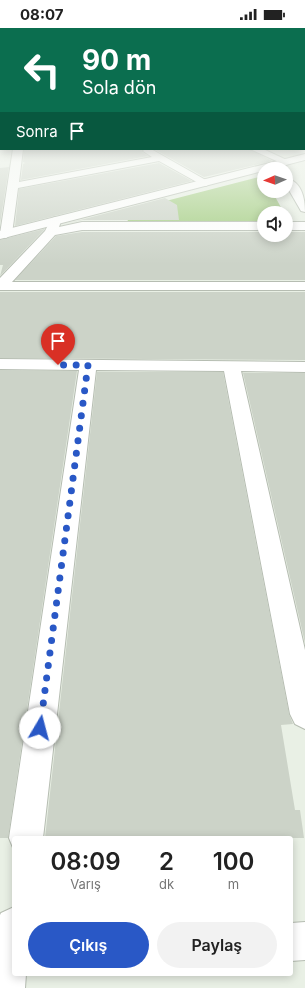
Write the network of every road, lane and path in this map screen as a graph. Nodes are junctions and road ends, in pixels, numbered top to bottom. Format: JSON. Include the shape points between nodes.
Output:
{"nodes":[{"id":1,"x":15,"y":175,"type":"edge"},
{"id":2,"x":71,"y":175,"type":"edge"},
{"id":3,"x":191,"y":175,"type":"edge"},
{"id":4,"x":239,"y":175,"type":"edge"},
{"id":5,"x":293,"y":182,"type":"edge"},
{"id":6,"x":206,"y":183,"type":"junction"},
{"id":7,"x":305,"y":184,"type":"edge"},
{"id":8,"x":12,"y":186,"type":"junction"},
{"id":9,"x":293,"y":189,"type":"edge"},
{"id":10,"x":305,"y":209,"type":"edge"},
{"id":11,"x":257,"y":226,"type":"edge"},
{"id":12,"x":293,"y":226,"type":"edge"},
{"id":13,"x":305,"y":226,"type":"edge"},
{"id":14,"x":53,"y":227,"type":"junction"},
{"id":15,"x":3,"y":235,"type":"edge"},
{"id":16,"x":0,"y":286,"type":"edge"},
{"id":17,"x":305,"y":286,"type":"edge"},
{"id":18,"x":0,"y":364,"type":"edge"},
{"id":19,"x":88,"y":365,"type":"junction"},
{"id":20,"x":232,"y":367,"type":"junction"},
{"id":21,"x":305,"y":367,"type":"edge"},
{"id":22,"x":305,"y":714,"type":"edge"},
{"id":23,"x":26,"y":836,"type":"edge"},
{"id":24,"x":305,"y":941,"type":"edge"},
{"id":25,"x":293,"y":942,"type":"edge"},
{"id":26,"x":10,"y":944,"type":"edge"},
{"id":27,"x":5,"y":988,"type":"edge"}],
"edges":[{"from":1,"to":8,"type":"street"},
{"from":2,"to":8,"type":"street"},
{"from":3,"to":6,"type":"street"},
{"from":4,"to":6,"type":"street"},
{"from":5,"to":7,"type":"street"},
{"from":6,"to":14,"type":"street"},
{"from":8,"to":15,"type":"street"},
{"from":9,"to":10,"type":"street"},
{"from":11,"to":14,"type":"street"},
{"from":12,"to":13,"type":"street"},
{"from":14,"to":15,"type":"street"},
{"from":14,"to":16,"type":"street"},
{"from":16,"to":17,"type":"street"},
{"from":18,"to":19,"type":"street"},
{"from":19,"to":20,"type":"street"},
{"from":19,"to":23,"type":"street"},
{"from":20,"to":21,"type":"street"},
{"from":20,"to":22,"type":"street"},
{"from":24,"to":25,"type":"street"},
{"from":26,"to":27,"type":"street"}]}
